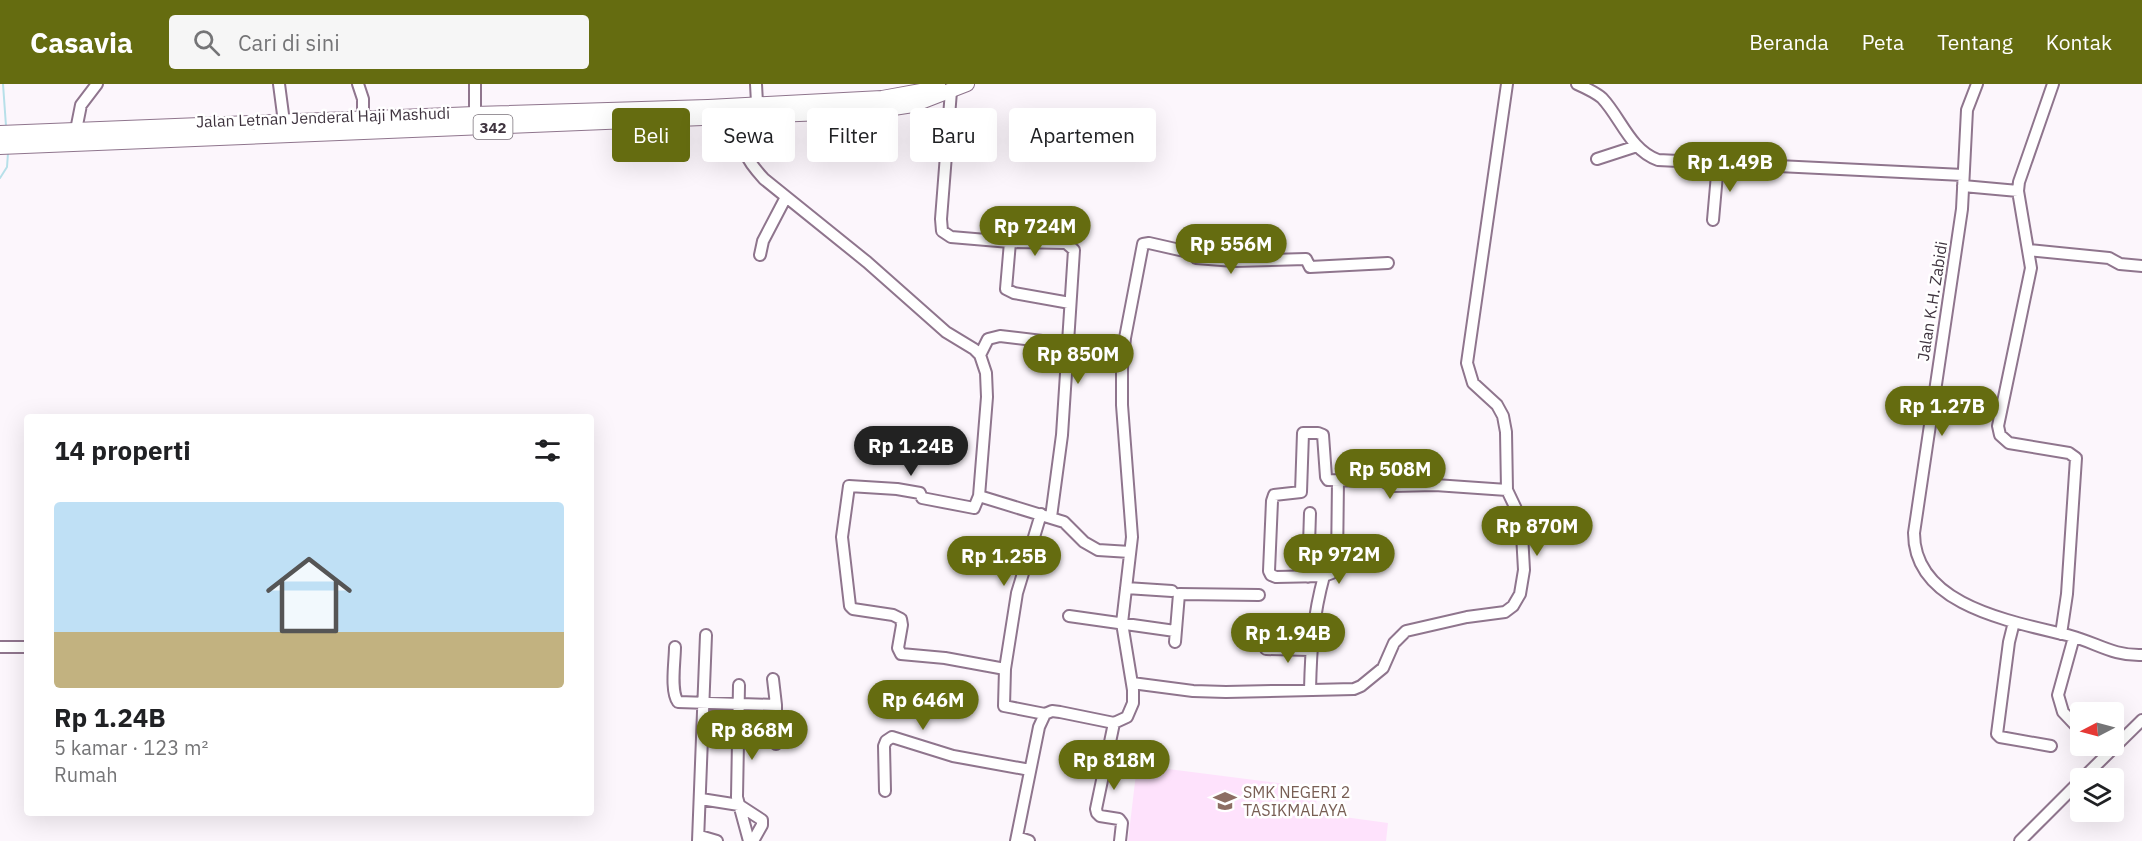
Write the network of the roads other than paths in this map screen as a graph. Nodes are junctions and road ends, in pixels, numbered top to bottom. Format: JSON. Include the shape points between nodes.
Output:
{"nodes":[{"id":1,"x":97,"y":84,"type":"edge"},
{"id":2,"x":279,"y":84,"type":"edge"},
{"id":3,"x":358,"y":84,"type":"edge"},
{"id":4,"x":476,"y":84,"type":"edge"},
{"id":5,"x":756,"y":84,"type":"edge"},
{"id":6,"x":938,"y":84,"type":"edge"},
{"id":7,"x":967,"y":84,"type":"edge"},
{"id":8,"x":1507,"y":84,"type":"edge"},
{"id":9,"x":1577,"y":84,"type":"edge"},
{"id":10,"x":1977,"y":84,"type":"edge"},
{"id":11,"x":2053,"y":84,"type":"edge"},
{"id":12,"x":951,"y":91,"type":"junction"},
{"id":13,"x":757,"y":103,"type":"junction"},
{"id":14,"x":819,"y":108,"type":"joint"},
{"id":15,"x":896,"y":108,"type":"edge"},
{"id":16,"x":475,"y":114,"type":"junction"},
{"id":17,"x":363,"y":118,"type":"junction"},
{"id":18,"x":702,"y":118,"type":"edge"},
{"id":19,"x":284,"y":122,"type":"junction"},
{"id":20,"x":76,"y":130,"type":"junction"},
{"id":21,"x":9,"y":138,"type":"edge"},
{"id":22,"x":1637,"y":146,"type":"junction"},
{"id":23,"x":0,"y":147,"type":"edge"},
{"id":24,"x":1597,"y":159,"type":"dead end"},
{"id":25,"x":750,"y":162,"type":"edge"},
{"id":26,"x":1718,"y":163,"type":"junction"},
{"id":27,"x":1963,"y":181,"type":"junction"},
{"id":28,"x":2018,"y":190,"type":"junction"},
{"id":29,"x":786,"y":197,"type":"junction"},
{"id":30,"x":1713,"y":220,"type":"dead end"},
{"id":31,"x":1010,"y":242,"type":"junction"},
{"id":32,"x":2028,"y":250,"type":"junction"},
{"id":33,"x":760,"y":255,"type":"dead end"},
{"id":34,"x":1388,"y":263,"type":"dead end"},
{"id":35,"x":2142,"y":266,"type":"edge"},
{"id":36,"x":1070,"y":303,"type":"junction"},
{"id":37,"x":1067,"y":344,"type":"junction"},
{"id":38,"x":980,"y":355,"type":"junction"},
{"id":39,"x":1338,"y":481,"type":"junction"},
{"id":40,"x":1507,"y":490,"type":"junction"},
{"id":41,"x":979,"y":496,"type":"junction"},
{"id":42,"x":1310,"y":513,"type":"dead end"},
{"id":43,"x":1046,"y":515,"type":"junction"},
{"id":44,"x":1130,"y":552,"type":"junction"},
{"id":45,"x":1324,"y":576,"type":"junction"},
{"id":46,"x":1308,"y":577,"type":"junction"},
{"id":47,"x":1126,"y":588,"type":"junction"},
{"id":48,"x":1172,"y":591,"type":"dead end"},
{"id":49,"x":1259,"y":595,"type":"dead end"},
{"id":50,"x":1069,"y":616,"type":"dead end"},
{"id":51,"x":2014,"y":622,"type":"junction"},
{"id":52,"x":1122,"y":623,"type":"junction"},
{"id":53,"x":2061,"y":634,"type":"junction"},
{"id":54,"x":706,"y":635,"type":"dead end"},
{"id":55,"x":2074,"y":637,"type":"junction"},
{"id":56,"x":0,"y":646,"type":"edge"},
{"id":57,"x":24,"y":647,"type":"edge"},
{"id":58,"x":675,"y":647,"type":"dead end"},
{"id":59,"x":1266,"y":649,"type":"dead end"},
{"id":60,"x":1311,"y":650,"type":"junction"},
{"id":61,"x":2142,"y":655,"type":"edge"},
{"id":62,"x":1005,"y":669,"type":"junction"},
{"id":63,"x":773,"y":679,"type":"dead end"},
{"id":64,"x":1132,"y":683,"type":"junction"},
{"id":65,"x":740,"y":685,"type":"dead end"},
{"id":66,"x":1310,"y":690,"type":"junction"},
{"id":67,"x":704,"y":704,"type":"junction"},
{"id":68,"x":739,"y":704,"type":"junction"},
{"id":69,"x":776,"y":705,"type":"junction"},
{"id":70,"x":1044,"y":714,"type":"junction"},
{"id":71,"x":2070,"y":719,"type":"edge"},
{"id":72,"x":2142,"y":720,"type":"edge"},
{"id":73,"x":1114,"y":723,"type":"junction"},
{"id":74,"x":776,"y":744,"type":"dead end"},
{"id":75,"x":2051,"y":746,"type":"dead end"},
{"id":76,"x":2094,"y":768,"type":"edge"},
{"id":77,"x":1030,"y":770,"type":"junction"},
{"id":78,"x":885,"y":790,"type":"dead end"},
{"id":79,"x":2070,"y":792,"type":"edge"},
{"id":80,"x":701,"y":799,"type":"junction"},
{"id":81,"x":739,"y":805,"type":"junction"},
{"id":82,"x":699,"y":839,"type":"edge"},
{"id":83,"x":1016,"y":839,"type":"edge"},
{"id":84,"x":717,"y":841,"type":"edge"},
{"id":85,"x":751,"y":841,"type":"edge"},
{"id":86,"x":1029,"y":841,"type":"edge"},
{"id":87,"x":1120,"y":841,"type":"edge"},
{"id":88,"x":2020,"y":841,"type":"edge"}],
"edges":[{"from":1,"to":20,"type":"street","via":[[81,105]]},
{"from":2,"to":19,"type":"street"},
{"from":3,"to":17,"type":"street"},
{"from":4,"to":16,"type":"street"},
{"from":5,"to":13,"type":"street"},
{"from":6,"to":14,"type":"main road","name":"Jalan Letnan Jenderal Haji Mashudi","number":"342","via":[[926,90]]},
{"from":7,"to":12,"type":"main road","name":"Jalan Letnan Jenderal Haji Mashudi","number":"342"},
{"from":8,"to":40,"type":"street","via":[[1467,363],[1473,383],[1503,416]]},
{"from":9,"to":22,"type":"street","via":[[1601,97]]},
{"from":10,"to":27,"type":"street","name":"Jalan K.H. Zabidi","via":[[1967,110]]},
{"from":11,"to":28,"type":"street"},
{"from":12,"to":15,"type":"main road","name":"Jalan Letnan Jenderal Haji Mashudi","number":"342"},
{"from":12,"to":31,"type":"street","via":[[941,228],[951,237]]},
{"from":13,"to":14,"type":"main road","name":"Jalan Letnan Jenderal Haji Mashudi","number":"342"},
{"from":13,"to":16,"type":"main road","name":"Jalan Letnan Jenderal Haji Mashudi","number":"342"},
{"from":16,"to":17,"type":"main road","name":"Jalan Letnan Jenderal Haji Mashudi","number":"342"},
{"from":17,"to":19,"type":"main road","name":"Jalan Letnan Jenderal Haji Mashudi","number":"342"},
{"from":18,"to":21,"type":"main road","name":"Jalan Letnan Jenderal Haji Mashudi","number":"342"},
{"from":19,"to":20,"type":"main road","name":"Jalan Letnan Jenderal Haji Mashudi","number":"342"},
{"from":20,"to":21,"type":"main road","name":"Jalan Letnan Jenderal Haji Mashudi","number":"342"},
{"from":21,"to":23,"type":"main road","name":"Jalan Letnan Jenderal Haji Mashudi","number":"342"},
{"from":22,"to":24,"type":"street"},
{"from":22,"to":26,"type":"street","via":[[1658,160]]},
{"from":25,"to":29,"type":"street","via":[[764,180]]},
{"from":26,"to":27,"type":"street"},
{"from":26,"to":30,"type":"street"},
{"from":27,"to":28,"type":"street"},
{"from":27,"to":51,"type":"street","name":"Jalan K.H. Zabidi","via":[[1914,545],[1925,573],[1950,597]]},
{"from":28,"to":32,"type":"street"},
{"from":29,"to":33,"type":"street"},
{"from":29,"to":38,"type":"street","via":[[946,332]]},
{"from":31,"to":36,"type":"street","via":[[1006,289]]},
{"from":31,"to":36,"type":"street","via":[[1066,243],[1072,247]]},
{"from":32,"to":35,"type":"street","via":[[2109,258],[2120,264]]},
{"from":32,"to":53,"type":"street","via":[[2031,268],[1998,426],[2000,435],[2008,442],[2069,453],[2076,458]]},
{"from":34,"to":44,"type":"street","via":[[1310,267],[1306,260],[1196,258],[1193,253],[1143,244],[1122,368]]},
{"from":36,"to":37,"type":"street"},
{"from":37,"to":38,"type":"street","via":[[1000,336],[988,339]]},
{"from":37,"to":43,"type":"street","via":[[1062,435]]},
{"from":38,"to":41,"type":"street","via":[[987,397]]},
{"from":39,"to":40,"type":"street"},
{"from":39,"to":45,"type":"street","via":[[1337,564],[1332,573]]},
{"from":39,"to":46,"type":"street","via":[[1326,479],[1322,434],[1303,434],[1302,489],[1299,493],[1273,496],[1268,565],[1271,575],[1276,577]]},
{"from":40,"to":66,"type":"street","via":[[1522,534],[1524,570],[1520,594],[1513,606],[1505,612],[1406,631],[1394,643],[1383,668],[1361,686],[1354,690]]},
{"from":41,"to":43,"type":"street"},
{"from":41,"to":62,"type":"street","via":[[974,508],[922,498],[920,493],[849,486],[842,537],[849,601],[853,609],[901,619],[900,653]]},
{"from":42,"to":46,"type":"street"},
{"from":43,"to":44,"type":"street","via":[[1064,522],[1090,547]]},
{"from":43,"to":62,"type":"street","via":[[1017,593]]},
{"from":44,"to":47,"type":"street"},
{"from":45,"to":46,"type":"street"},
{"from":45,"to":60,"type":"street"},
{"from":47,"to":48,"type":"street"},
{"from":47,"to":52,"type":"street"},
{"from":49,"to":52,"type":"street","via":[[1181,593],[1175,636]]},
{"from":50,"to":52,"type":"street"},
{"from":51,"to":53,"type":"street","name":"Jalan K.H. Zabidi"},
{"from":51,"to":75,"type":"street","via":[[1997,734]]},
{"from":52,"to":64,"type":"street"},
{"from":53,"to":55,"type":"street","name":"Jalan K.H. Zabidi"},
{"from":54,"to":67,"type":"street"},
{"from":55,"to":61,"type":"street","name":"Jalan K.H. Zabidi","via":[[2120,654]]},
{"from":55,"to":71,"type":"street","via":[[2058,695],[2063,712]]},
{"from":56,"to":57,"type":"street"},
{"from":58,"to":67,"type":"street","via":[[674,697],[682,703]]},
{"from":59,"to":60,"type":"street"},
{"from":60,"to":66,"type":"street"},
{"from":62,"to":70,"type":"street","via":[[1004,706]]},
{"from":63,"to":69,"type":"street"},
{"from":64,"to":66,"type":"street","via":[[1193,691]]},
{"from":64,"to":73,"type":"street","via":[[1131,711]]},
{"from":65,"to":68,"type":"street"},
{"from":67,"to":68,"type":"street"},
{"from":67,"to":80,"type":"street"},
{"from":68,"to":69,"type":"street"},
{"from":68,"to":81,"type":"street"},
{"from":69,"to":74,"type":"street"},
{"from":70,"to":73,"type":"street","via":[[1060,712]]},
{"from":70,"to":77,"type":"street"},
{"from":72,"to":76,"type":"street"},
{"from":73,"to":87,"type":"street","via":[[1096,813],[1119,819]]},
{"from":77,"to":78,"type":"street","via":[[953,756],[892,736],[884,746]]},
{"from":77,"to":83,"type":"street"},
{"from":79,"to":88,"type":"street"},
{"from":80,"to":81,"type":"street"},
{"from":80,"to":82,"type":"street"},
{"from":81,"to":85,"type":"street"},
{"from":81,"to":85,"type":"street","via":[[762,820]]},
{"from":82,"to":84,"type":"street"},
{"from":83,"to":86,"type":"street"}]}
